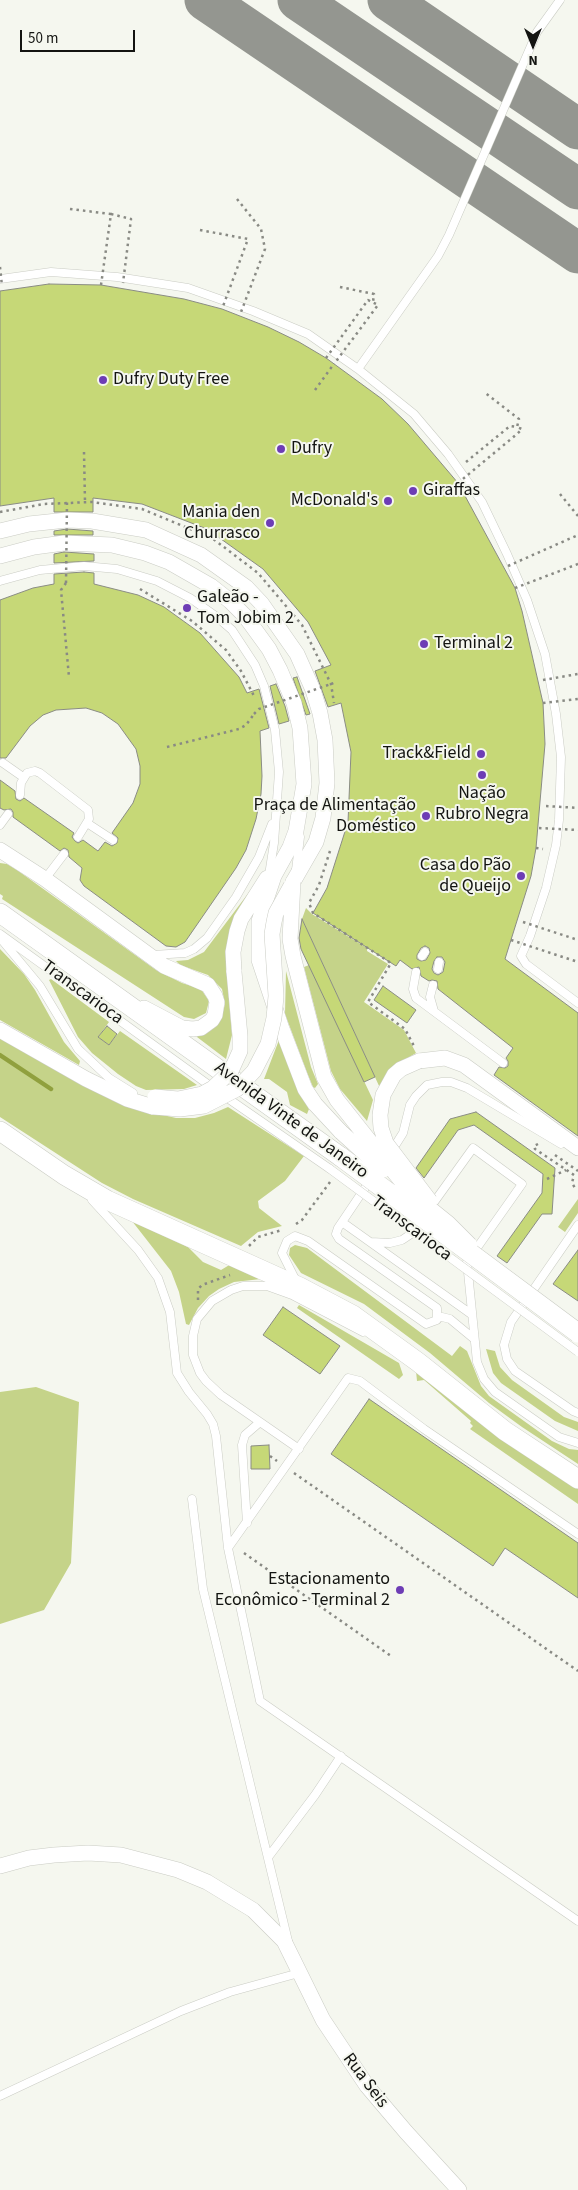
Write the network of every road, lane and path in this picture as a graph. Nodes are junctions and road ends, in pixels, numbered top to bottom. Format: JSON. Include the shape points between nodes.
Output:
{"nodes":[{"id":1,"x":560,"y":0,"type":"edge"},
{"id":2,"x":237,"y":199,"type":"dead end"},
{"id":3,"x":70,"y":210,"type":"dead end"},
{"id":4,"x":111,"y":214,"type":"junction"},
{"id":5,"x":200,"y":230,"type":"dead end"},
{"id":6,"x":0,"y":267,"type":"edge"},
{"id":7,"x":1,"y":282,"type":"edge"},
{"id":8,"x":123,"y":283,"type":"dead end"},
{"id":9,"x":101,"y":285,"type":"dead end"},
{"id":10,"x":340,"y":287,"type":"dead end"},
{"id":11,"x":373,"y":302,"type":"junction"},
{"id":12,"x":222,"y":309,"type":"dead end"},
{"id":13,"x":241,"y":312,"type":"dead end"},
{"id":14,"x":326,"y":358,"type":"dead end"},
{"id":15,"x":358,"y":369,"type":"junction"},
{"id":16,"x":315,"y":390,"type":"dead end"},
{"id":17,"x":484,"y":392,"type":"dead end"},
{"id":18,"x":517,"y":427,"type":"junction"},
{"id":19,"x":84,"y":452,"type":"dead end"},
{"id":20,"x":465,"y":463,"type":"dead end"},
{"id":21,"x":458,"y":483,"type":"dead end"},
{"id":22,"x":560,"y":494,"type":"dead end"},
{"id":23,"x":67,"y":497,"type":"dead end"},
{"id":24,"x":84,"y":502,"type":"dead end"},
{"id":25,"x":578,"y":516,"type":"edge"},
{"id":26,"x":67,"y":520,"type":"junction"},
{"id":27,"x":0,"y":531,"type":"edge"},
{"id":28,"x":578,"y":535,"type":"edge"},
{"id":29,"x":66,"y":539,"type":"junction"},
{"id":30,"x":0,"y":552,"type":"edge"},
{"id":31,"x":0,"y":556,"type":"edge"},
{"id":32,"x":578,"y":564,"type":"edge"},
{"id":33,"x":508,"y":566,"type":"dead end"},
{"id":34,"x":0,"y":582,"type":"edge"},
{"id":35,"x":135,"y":586,"type":"dead end"},
{"id":36,"x":515,"y":588,"type":"dead end"},
{"id":37,"x":578,"y":674,"type":"edge"},
{"id":38,"x":69,"y":677,"type":"dead end"},
{"id":39,"x":543,"y":680,"type":"dead end"},
{"id":40,"x":336,"y":682,"type":"dead end"},
{"id":41,"x":331,"y":684,"type":"junction"},
{"id":42,"x":314,"y":690,"type":"junction"},
{"id":43,"x":296,"y":696,"type":"junction"},
{"id":44,"x":578,"y":699,"type":"edge"},
{"id":45,"x":543,"y":704,"type":"dead end"},
{"id":46,"x":259,"y":709,"type":"junction"},
{"id":47,"x":335,"y":711,"type":"dead end"},
{"id":48,"x":167,"y":747,"type":"dead end"},
{"id":49,"x":3,"y":763,"type":"dead end"},
{"id":50,"x":23,"y":777,"type":"junction"},
{"id":51,"x":20,"y":795,"type":"dead end"},
{"id":52,"x":546,"y":806,"type":"dead end"},
{"id":53,"x":578,"y":808,"type":"edge"},
{"id":54,"x":8,"y":814,"type":"dead end"},
{"id":55,"x":275,"y":817,"type":"junction"},
{"id":56,"x":87,"y":823,"type":"junction"},
{"id":57,"x":0,"y":825,"type":"edge"},
{"id":58,"x":539,"y":828,"type":"dead end"},
{"id":59,"x":578,"y":830,"type":"edge"},
{"id":60,"x":78,"y":837,"type":"dead end"},
{"id":61,"x":114,"y":840,"type":"dead end"},
{"id":62,"x":331,"y":848,"type":"dead end"},
{"id":63,"x":0,"y":850,"type":"edge"},
{"id":64,"x":64,"y":854,"type":"dead end"},
{"id":65,"x":285,"y":855,"type":"junction"},
{"id":66,"x":269,"y":875,"type":"junction"},
{"id":67,"x":295,"y":878,"type":"junction"},
{"id":68,"x":45,"y":879,"type":"junction"},
{"id":69,"x":0,"y":913,"type":"edge"},
{"id":70,"x":522,"y":922,"type":"dead end"},
{"id":71,"x":0,"y":934,"type":"edge"},
{"id":72,"x":0,"y":938,"type":"edge"},
{"id":73,"x":511,"y":940,"type":"dead end"},
{"id":74,"x":578,"y":940,"type":"edge"},
{"id":75,"x":148,"y":954,"type":"junction"},
{"id":76,"x":578,"y":962,"type":"edge"},
{"id":77,"x":416,"y":972,"type":"dead end"},
{"id":78,"x":433,"y":984,"type":"dead end"},
{"id":79,"x":107,"y":989,"type":"junction"},
{"id":80,"x":578,"y":1002,"type":"edge"},
{"id":81,"x":436,"y":1014,"type":"junction"},
{"id":82,"x":0,"y":1030,"type":"edge"},
{"id":83,"x":417,"y":1053,"type":"dead end"},
{"id":84,"x":503,"y":1063,"type":"dead end"},
{"id":85,"x":86,"y":1080,"type":"junction"},
{"id":86,"x":133,"y":1093,"type":"junction"},
{"id":87,"x":154,"y":1102,"type":"junction"},
{"id":88,"x":0,"y":1131,"type":"edge"},
{"id":89,"x":539,"y":1144,"type":"dead end"},
{"id":90,"x":578,"y":1148,"type":"edge"},
{"id":91,"x":578,"y":1153,"type":"edge"},
{"id":92,"x":554,"y":1154,"type":"dead end"},
{"id":93,"x":335,"y":1167,"type":"junction"},
{"id":94,"x":566,"y":1170,"type":"junction"},
{"id":95,"x":578,"y":1171,"type":"edge"},
{"id":96,"x":64,"y":1175,"type":"junction"},
{"id":97,"x":547,"y":1179,"type":"dead end"},
{"id":98,"x":575,"y":1188,"type":"dead end"},
{"id":99,"x":410,"y":1192,"type":"junction"},
{"id":100,"x":342,"y":1222,"type":"junction"},
{"id":101,"x":448,"y":1223,"type":"junction"},
{"id":102,"x":294,"y":1225,"type":"dead end"},
{"id":103,"x":578,"y":1225,"type":"edge"},
{"id":104,"x":287,"y":1229,"type":"dead end"},
{"id":105,"x":371,"y":1242,"type":"junction"},
{"id":106,"x":242,"y":1261,"type":"junction"},
{"id":107,"x":494,"y":1270,"type":"junction"},
{"id":108,"x":300,"y":1287,"type":"junction"},
{"id":109,"x":471,"y":1314,"type":"junction"},
{"id":110,"x":438,"y":1316,"type":"junction"},
{"id":111,"x":578,"y":1333,"type":"edge"},
{"id":112,"x":473,"y":1338,"type":"junction"},
{"id":113,"x":578,"y":1352,"type":"edge"},
{"id":114,"x":418,"y":1362,"type":"junction"},
{"id":115,"x":578,"y":1412,"type":"edge"},
{"id":116,"x":260,"y":1422,"type":"junction"},
{"id":117,"x":578,"y":1443,"type":"edge"},
{"id":118,"x":299,"y":1449,"type":"junction"},
{"id":119,"x":270,"y":1456,"type":"dead end"},
{"id":120,"x":286,"y":1468,"type":"junction"},
{"id":121,"x":578,"y":1479,"type":"edge"},
{"id":122,"x":192,"y":1499,"type":"dead end"},
{"id":123,"x":247,"y":1522,"type":"junction"},
{"id":124,"x":578,"y":1534,"type":"edge"},
{"id":125,"x":228,"y":1548,"type":"junction"},
{"id":126,"x":244,"y":1554,"type":"dead end"},
{"id":127,"x":391,"y":1656,"type":"dead end"},
{"id":128,"x":578,"y":1671,"type":"edge"},
{"id":129,"x":341,"y":1756,"type":"junction"},
{"id":130,"x":269,"y":1856,"type":"junction"},
{"id":131,"x":0,"y":1866,"type":"edge"},
{"id":132,"x":578,"y":1921,"type":"edge"},
{"id":133,"x":292,"y":1957,"type":"junction"},
{"id":134,"x":299,"y":1973,"type":"junction"},
{"id":135,"x":0,"y":2096,"type":"edge"},
{"id":136,"x":459,"y":2190,"type":"edge"}],
"edges":[{"from":1,"to":15,"type":"lane","via":[[537,32],[438,256]]},
{"from":2,"to":13,"type":"path","bridge":true,"via":[[261,229],[265,249]]},
{"from":3,"to":4,"type":"path","bridge":true},
{"from":4,"to":8,"type":"path","bridge":true,"via":[[132,220]]},
{"from":4,"to":9,"type":"path","bridge":true},
{"from":5,"to":12,"type":"path","bridge":true,"via":[[248,240]]},
{"from":6,"to":7,"type":"path","bridge":true},
{"from":7,"to":15,"type":"lane","via":[[51,272],[117,276],[188,288],[308,334]]},
{"from":10,"to":11,"type":"path","via":[[374,294]]},
{"from":11,"to":14,"type":"path","bridge":true,"via":[[368,300]]},
{"from":11,"to":16,"type":"path","bridge":true,"via":[[378,305]]},
{"from":15,"to":80,"type":"lane","via":[[414,414],[448,454],[482,502],[527,600],[545,654],[561,757],[556,845],[546,888],[521,956],[526,964]]},
{"from":17,"to":18,"type":"path","via":[[519,419]]},
{"from":18,"to":20,"type":"path","via":[[510,426]]},
{"from":18,"to":21,"type":"path","bridge":true,"via":[[522,429]]},
{"from":19,"to":24,"type":"path"},
{"from":22,"to":25,"type":"path"},
{"from":23,"to":26,"type":"path","bridge":true},
{"from":26,"to":27,"type":"street"},
{"from":26,"to":29,"type":"path","bridge":true},
{"from":26,"to":42,"type":"street","via":[[146,530],[201,555],[223,570],[246,587],[280,627]]},
{"from":28,"to":33,"type":"path","bridge":true},
{"from":29,"to":30,"type":"lane"},
{"from":29,"to":38,"type":"path","bridge":true,"via":[[66,583],[62,590]]},
{"from":29,"to":43,"type":"lane","via":[[145,550],[170,559],[212,583],[259,630],[285,671]]},
{"from":31,"to":65,"type":"street","via":[[64,543],[112,545],[169,562],[210,586],[240,611],[280,670],[300,728],[304,774],[302,802],[296,831]]},
{"from":32,"to":36,"type":"path","bridge":true},
{"from":34,"to":55,"type":"lane","via":[[40,570],[84,566],[117,569],[157,581],[217,617],[244,646],[255,665],[271,710],[279,772]]},
{"from":35,"to":46,"type":"path","via":[[192,621],[226,650],[241,671]]},
{"from":37,"to":39,"type":"path","bridge":true},
{"from":40,"to":41,"type":"path"},
{"from":41,"to":42,"type":"path","bridge":true},
{"from":41,"to":47,"type":"path"},
{"from":42,"to":43,"type":"path","bridge":true},
{"from":42,"to":67,"type":"street","via":[[325,740],[328,782],[316,842]]},
{"from":43,"to":46,"type":"path","bridge":true},
{"from":43,"to":67,"type":"lane","via":[[305,737],[308,788]]},
{"from":44,"to":45,"type":"path","bridge":true},
{"from":46,"to":48,"type":"path","bridge":true,"via":[[239,729]]},
{"from":49,"to":50,"type":"lane"},
{"from":50,"to":51,"type":"lane"},
{"from":50,"to":56,"type":"lane","via":[[31,771],[40,773],[88,810]]},
{"from":52,"to":53,"type":"path","bridge":true},
{"from":54,"to":57,"type":"lane"},
{"from":55,"to":66,"type":"lane"},
{"from":55,"to":75,"type":"lane","via":[[259,856],[236,898],[207,938],[185,952]]},
{"from":56,"to":60,"type":"lane"},
{"from":56,"to":61,"type":"lane"},
{"from":58,"to":59,"type":"path","bridge":true},
{"from":62,"to":83,"type":"path","via":[[319,885],[309,903],[312,913],[391,963],[368,1002],[405,1029]]},
{"from":63,"to":68,"type":"street"},
{"from":64,"to":68,"type":"lane"},
{"from":65,"to":66,"type":"street"},
{"from":65,"to":99,"type":"street","bridge":true,"via":[[274,876],[259,921],[259,960],[282,1028],[305,1089],[321,1112]]},
{"from":66,"to":87,"type":"street","bridge":true,"via":[[237,931],[233,952],[240,1051],[231,1071],[202,1094]]},
{"from":67,"to":87,"type":"street","bridge":true,"via":[[274,922],[274,1018],[268,1044],[254,1071],[237,1089],[204,1106],[180,1109]]},
{"from":67,"to":99,"type":"street","bridge":true,"via":[[290,939],[324,1077],[337,1100]]},
{"from":68,"to":75,"type":"street"},
{"from":69,"to":79,"type":"street","name":"Avenida Vinte de Janeiro"},
{"from":70,"to":74,"type":"path","bridge":true},
{"from":71,"to":93,"type":"lane","name":"Transcarioca","via":[[217,1091]]},
{"from":72,"to":86,"type":"lane","name":"Transcarioca","via":[[40,986],[78,1049],[109,1078]]},
{"from":73,"to":76,"type":"path","bridge":true},
{"from":75,"to":79,"type":"street","via":[[170,970],[208,985],[217,1002],[215,1015],[207,1025],[182,1028]]},
{"from":77,"to":81,"type":"lane","via":[[413,989],[416,998]]},
{"from":78,"to":81,"type":"lane","via":[[430,1003]]},
{"from":79,"to":93,"type":"street","name":"Avenida Vinte de Janeiro"},
{"from":81,"to":84,"type":"lane"},
{"from":82,"to":85,"type":"street"},
{"from":85,"to":86,"type":"street"},
{"from":85,"to":87,"type":"street","via":[[128,1099]]},
{"from":86,"to":87,"type":"street"},
{"from":88,"to":96,"type":"street"},
{"from":89,"to":94,"type":"path","via":[[534,1146],[535,1149]]},
{"from":90,"to":101,"type":"street","bridge":true,"via":[[455,1060],[432,1058],[405,1067],[394,1075],[383,1094],[380,1115],[383,1136],[414,1182]]},
{"from":91,"to":100,"type":"lane","via":[[458,1084],[433,1083],[427,1085],[410,1105],[399,1141]]},
{"from":92,"to":95,"type":"path"},
{"from":93,"to":102,"type":"path","via":[[302,1220]]},
{"from":93,"to":107,"type":"street","name":"Avenida Vinte de Janeiro","bridge":true},
{"from":93,"to":113,"type":"lane","name":"Transcarioca","bridge":true},
{"from":94,"to":97,"type":"path"},
{"from":94,"to":98,"type":"path","via":[[574,1175],[572,1183]]},
{"from":96,"to":106,"type":"street","via":[[136,1214]]},
{"from":96,"to":125,"type":"lane","via":[[104,1210],[158,1278],[170,1312],[177,1372],[207,1414],[216,1436]]},
{"from":99,"to":101,"type":"street","bridge":true},
{"from":100,"to":105,"type":"lane"},
{"from":100,"to":110,"type":"lane","via":[[336,1234],[339,1239],[437,1308]]},
{"from":101,"to":107,"type":"street","bridge":true},
{"from":103,"to":115,"type":"lane","via":[[511,1322],[504,1345],[507,1360],[515,1371]]},
{"from":104,"to":106,"type":"path","via":[[258,1237],[248,1247]]},
{"from":105,"to":109,"type":"lane"},
{"from":105,"to":109,"type":"lane","via":[[390,1243],[410,1234],[473,1148],[522,1184],[466,1262]]},
{"from":106,"to":108,"type":"street"},
{"from":107,"to":111,"type":"street","name":"Avenida Vinte de Janeiro","bridge":true},
{"from":108,"to":110,"type":"lane","via":[[282,1253],[287,1241],[295,1236],[308,1241],[426,1324],[437,1320]]},
{"from":108,"to":114,"type":"street","via":[[353,1315]]},
{"from":109,"to":112,"type":"lane"},
{"from":110,"to":112,"type":"lane","via":[[450,1319]]},
{"from":112,"to":117,"type":"lane","via":[[480,1371],[488,1386],[559,1436]]},
{"from":114,"to":116,"type":"lane","via":[[278,1289],[243,1286],[231,1290],[212,1301],[197,1319],[193,1355],[200,1373],[212,1387]]},
{"from":114,"to":121,"type":"street","via":[[505,1431]]},
{"from":116,"to":118,"type":"lane"},
{"from":116,"to":123,"type":"lane","via":[[245,1436],[242,1445]]},
{"from":118,"to":120,"type":"lane"},
{"from":118,"to":124,"type":"lane","via":[[345,1381],[354,1379]]},
{"from":119,"to":120,"type":"path"},
{"from":120,"to":123,"type":"lane"},
{"from":120,"to":128,"type":"path"},
{"from":122,"to":130,"type":"lane","via":[[203,1588]]},
{"from":123,"to":125,"type":"lane"},
{"from":125,"to":129,"type":"lane","via":[[260,1701]]},
{"from":126,"to":127,"type":"path"},
{"from":129,"to":130,"type":"lane"},
{"from":129,"to":132,"type":"lane"},
{"from":130,"to":133,"type":"lane"},
{"from":131,"to":133,"type":"street","name":"Rua Seis","via":[[28,1858],[88,1853],[121,1855],[178,1870],[254,1910],[284,1941]]},
{"from":133,"to":134,"type":"street","name":"Rua Seis"},
{"from":134,"to":135,"type":"lane","via":[[230,1992],[181,2011]]},
{"from":134,"to":136,"type":"street","name":"Rua Seis","via":[[323,2020],[367,2086]]}]}
